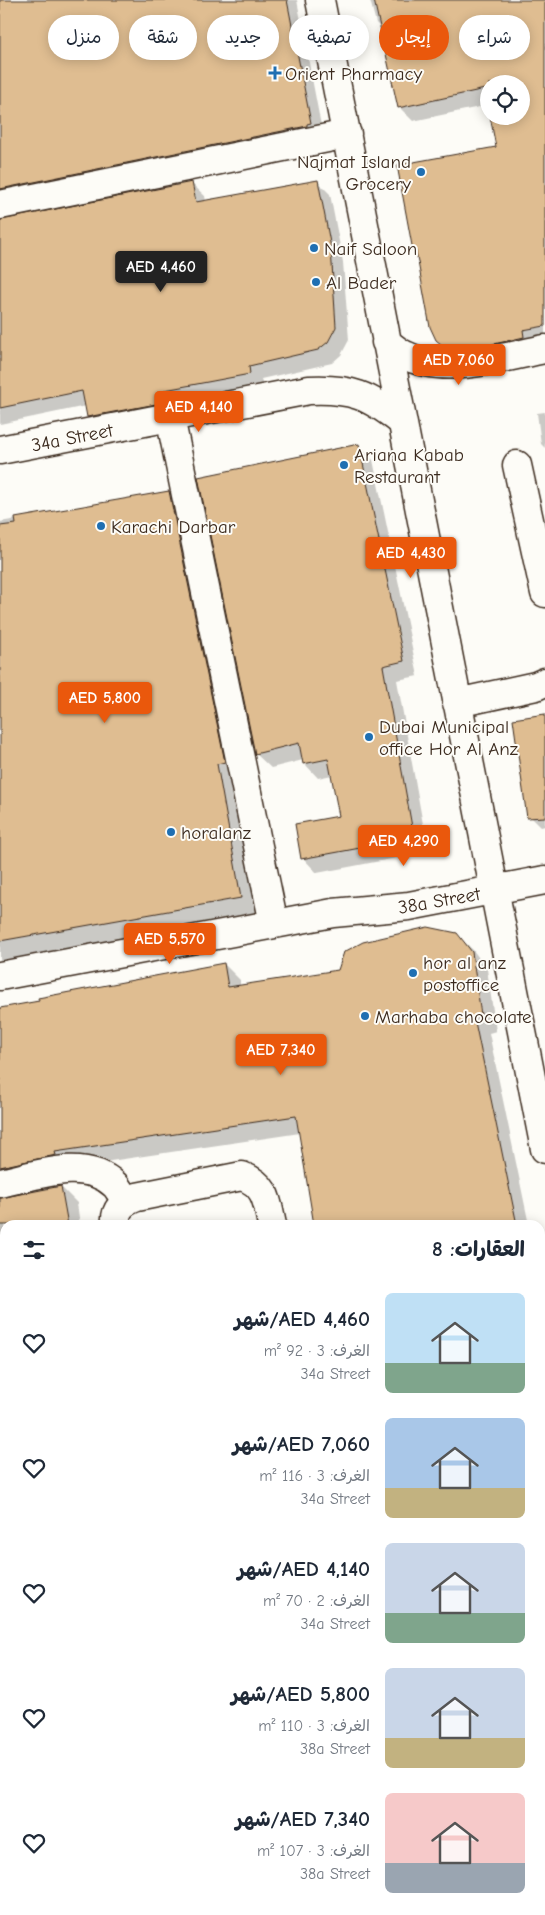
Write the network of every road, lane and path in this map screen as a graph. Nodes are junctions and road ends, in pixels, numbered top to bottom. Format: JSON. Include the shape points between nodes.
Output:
{"nodes":[{"id":1,"x":320,"y":0,"type":"edge"},
{"id":2,"x":347,"y":134,"type":"junction"},
{"id":3,"x":0,"y":205,"type":"edge"},
{"id":4,"x":386,"y":342,"type":"junction"},
{"id":5,"x":545,"y":349,"type":"edge"},
{"id":6,"x":170,"y":417,"type":"junction"},
{"id":7,"x":402,"y":422,"type":"junction"},
{"id":8,"x":0,"y":450,"type":"edge"},
{"id":9,"x":517,"y":465,"type":"dead end"},
{"id":10,"x":545,"y":594,"type":"edge"},
{"id":11,"x":545,"y":682,"type":"edge"},
{"id":12,"x":457,"y":703,"type":"junction"},
{"id":13,"x":545,"y":861,"type":"edge"},
{"id":14,"x":492,"y":880,"type":"junction"},
{"id":15,"x":545,"y":880,"type":"edge"},
{"id":16,"x":274,"y":924,"type":"junction"},
{"id":17,"x":0,"y":976,"type":"edge"},
{"id":18,"x":545,"y":1149,"type":"edge"},
{"id":19,"x":0,"y":1182,"type":"edge"},
{"id":20,"x":121,"y":1213,"type":"edge"},
{"id":21,"x":271,"y":1220,"type":"edge"}],
"edges":[{"from":1,"to":2,"type":"street"},
{"from":2,"to":3,"type":"street"},
{"from":2,"to":4,"type":"street"},
{"from":4,"to":5,"type":"street","via":[[406,356],[428,364],[452,366]]},
{"from":4,"to":7,"type":"street"},
{"from":6,"to":7,"type":"street","name":"34a Street","via":[[309,390],[334,389],[367,398]]},
{"from":6,"to":8,"type":"street","name":"34a Street"},
{"from":6,"to":16,"type":"street"},
{"from":7,"to":12,"type":"street"},
{"from":9,"to":10,"type":"street"},
{"from":11,"to":12,"type":"street"},
{"from":12,"to":14,"type":"street"},
{"from":13,"to":14,"type":"street","name":"38a Street"},
{"from":14,"to":15,"type":"street","name":"38a Street"},
{"from":14,"to":16,"type":"street","name":"38a Street","via":[[381,895],[333,913]]},
{"from":14,"to":18,"type":"street"},
{"from":16,"to":17,"type":"street","name":"38a Street"},
{"from":19,"to":20,"type":"street","via":[[80,1170],[99,1175],[115,1185]]},
{"from":20,"to":21,"type":"street","via":[[136,1197],[242,1176],[261,1188]]}]}
